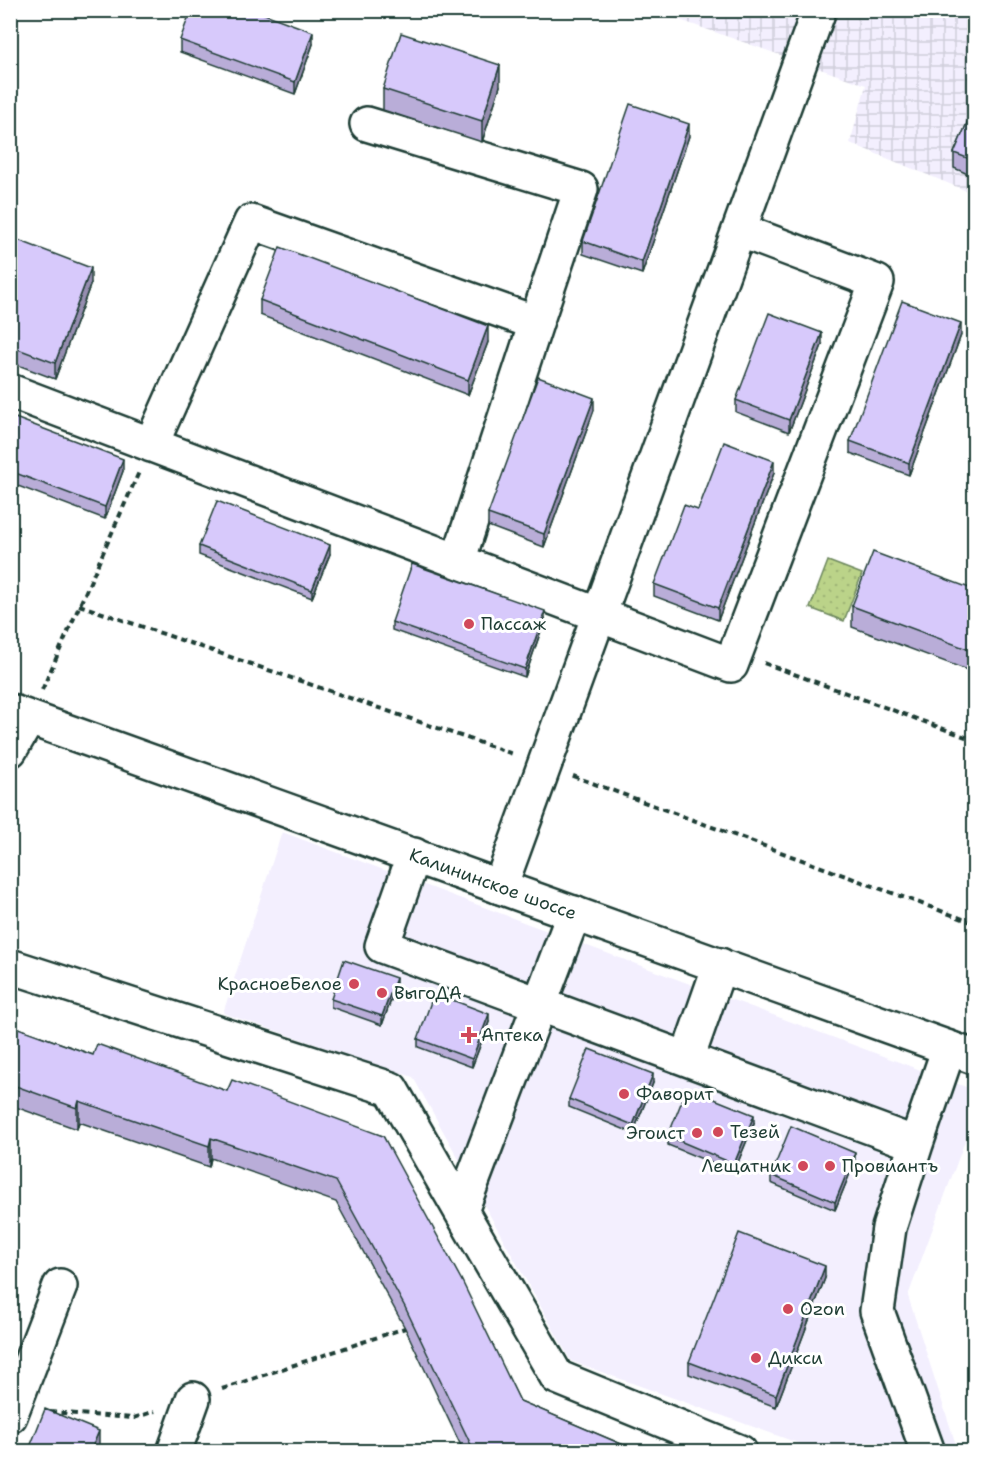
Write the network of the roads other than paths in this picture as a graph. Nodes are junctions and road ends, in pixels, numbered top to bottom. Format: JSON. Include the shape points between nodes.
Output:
{"nodes":[{"id":1,"x":819,"y":10,"type":"edge"},
{"id":2,"x":367,"y":124,"type":"dead end"},
{"id":3,"x":740,"y":230,"type":"junction"},
{"id":4,"x":536,"y":323,"type":"junction"},
{"id":5,"x":10,"y":391,"type":"edge"},
{"id":6,"x":151,"y":445,"type":"junction"},
{"id":7,"x":458,"y":561,"type":"junction"},
{"id":8,"x":599,"y":616,"type":"junction"},
{"id":9,"x":20,"y":714,"type":"edge"},
{"id":10,"x":10,"y":750,"type":"edge"},
{"id":11,"x":414,"y":855,"type":"junction"},
{"id":12,"x":500,"y":886,"type":"junction"},
{"id":13,"x":574,"y":913,"type":"junction"},
{"id":14,"x":720,"y":965,"type":"junction"},
{"id":15,"x":10,"y":966,"type":"edge"},
{"id":16,"x":539,"y":1005,"type":"junction"},
{"id":17,"x":962,"y":1052,"type":"edge"},
{"id":18,"x":687,"y":1059,"type":"junction"},
{"id":19,"x":916,"y":1144,"type":"junction"},
{"id":20,"x":461,"y":1211,"type":"junction"},
{"id":21,"x":60,"y":1286,"type":"dead end"},
{"id":22,"x":193,"y":1399,"type":"dead end"},
{"id":23,"x":10,"y":1416,"type":"edge"},
{"id":24,"x":174,"y":1452,"type":"edge"},
{"id":25,"x":740,"y":1452,"type":"edge"},
{"id":26,"x":928,"y":1452,"type":"edge"}],
"edges":[{"from":1,"to":3,"type":"main road"},
{"from":2,"to":4,"type":"main road","via":[[581,189]]},
{"from":3,"to":8,"type":"main road"},
{"from":3,"to":8,"type":"main road","via":[[877,282],[730,665]]},
{"from":4,"to":6,"type":"main road","via":[[251,222]]},
{"from":4,"to":7,"type":"main road"},
{"from":5,"to":6,"type":"main road"},
{"from":6,"to":7,"type":"main road"},
{"from":7,"to":8,"type":"main road"},
{"from":8,"to":12,"type":"main road"},
{"from":9,"to":10,"type":"main road"},
{"from":9,"to":11,"type":"main road","name":"Калининское шоссе"},
{"from":11,"to":12,"type":"main road","name":"Калининское шоссе"},
{"from":11,"to":16,"type":"main road","via":[[382,946]]},
{"from":12,"to":13,"type":"main road","name":"Калининское шоссе"},
{"from":13,"to":14,"type":"main road","name":"Калининское шоссе"},
{"from":13,"to":16,"type":"main road"},
{"from":14,"to":17,"type":"main road","name":"Калининское шоссе"},
{"from":14,"to":18,"type":"main road"},
{"from":15,"to":20,"type":"main road","via":[[391,1089]]},
{"from":16,"to":18,"type":"main road"},
{"from":16,"to":20,"type":"main road"},
{"from":17,"to":19,"type":"main road"},
{"from":18,"to":19,"type":"main road"},
{"from":19,"to":26,"type":"main road","via":[[889,1228],[877,1311]]},
{"from":20,"to":25,"type":"main road","via":[[557,1377]]},
{"from":21,"to":23,"type":"main road"},
{"from":22,"to":24,"type":"main road"}]}
